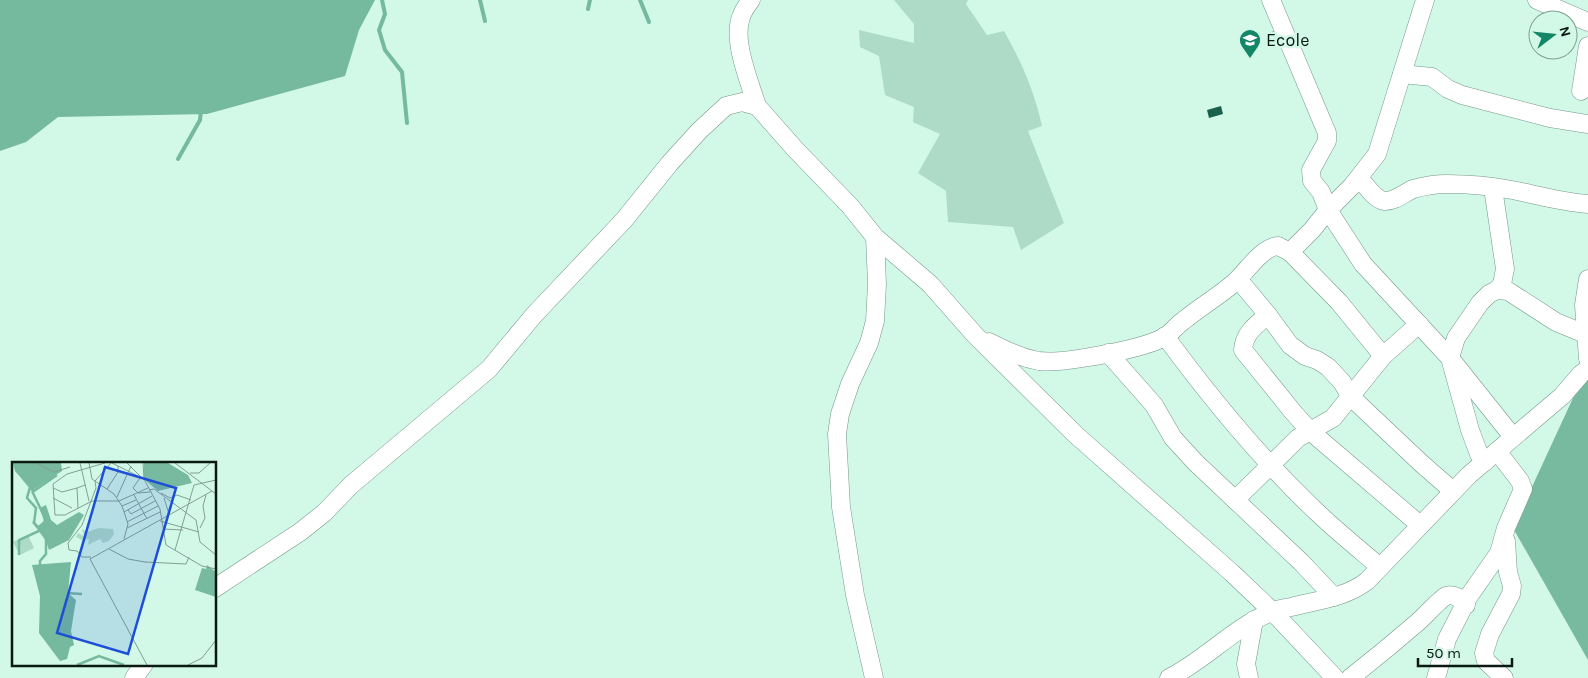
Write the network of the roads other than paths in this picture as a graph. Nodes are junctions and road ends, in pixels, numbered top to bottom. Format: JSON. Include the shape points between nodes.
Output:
{"nodes":[{"id":1,"x":751,"y":0,"type":"edge"},
{"id":2,"x":1271,"y":0,"type":"edge"},
{"id":3,"x":1425,"y":0,"type":"edge"},
{"id":4,"x":1537,"y":0,"type":"edge"},
{"id":5,"x":1588,"y":22,"type":"edge"},
{"id":6,"x":1588,"y":46,"type":"edge"},
{"id":7,"x":1402,"y":74,"type":"junction"},
{"id":8,"x":1581,"y":91,"type":"dead end"},
{"id":9,"x":758,"y":106,"type":"junction"},
{"id":10,"x":1588,"y":124,"type":"edge"},
{"id":11,"x":1359,"y":178,"type":"junction"},
{"id":12,"x":1493,"y":188,"type":"junction"},
{"id":13,"x":1588,"y":204,"type":"edge"},
{"id":14,"x":1328,"y":210,"type":"junction"},
{"id":15,"x":875,"y":237,"type":"junction"},
{"id":16,"x":1290,"y":252,"type":"junction"},
{"id":17,"x":1238,"y":279,"type":"junction"},
{"id":18,"x":1588,"y":279,"type":"edge"},
{"id":19,"x":1497,"y":290,"type":"junction"},
{"id":20,"x":1268,"y":315,"type":"junction"},
{"id":21,"x":1419,"y":324,"type":"junction"},
{"id":22,"x":1585,"y":334,"type":"junction"},
{"id":23,"x":975,"y":335,"type":"junction"},
{"id":24,"x":1165,"y":336,"type":"junction"},
{"id":25,"x":1108,"y":353,"type":"junction"},
{"id":26,"x":1383,"y":356,"type":"junction"},
{"id":27,"x":1450,"y":358,"type":"junction"},
{"id":28,"x":1586,"y":365,"type":"edge"},
{"id":29,"x":1352,"y":397,"type":"junction"},
{"id":30,"x":1310,"y":431,"type":"junction"},
{"id":31,"x":1513,"y":437,"type":"junction"},
{"id":32,"x":1491,"y":456,"type":"junction"},
{"id":33,"x":1270,"y":465,"type":"junction"},
{"id":34,"x":1453,"y":491,"type":"junction"},
{"id":35,"x":1235,"y":500,"type":"junction"},
{"id":36,"x":1420,"y":525,"type":"junction"},
{"id":37,"x":1506,"y":528,"type":"junction"},
{"id":38,"x":1380,"y":567,"type":"junction"},
{"id":39,"x":216,"y":587,"type":"edge"},
{"id":40,"x":1334,"y":597,"type":"junction"},
{"id":41,"x":1466,"y":605,"type":"junction"},
{"id":42,"x":1272,"y":611,"type":"junction"},
{"id":43,"x":1254,"y":620,"type":"junction"},
{"id":44,"x":143,"y":666,"type":"edge"},
{"id":45,"x":1189,"y":673,"type":"edge"},
{"id":46,"x":134,"y":678,"type":"edge"},
{"id":47,"x":874,"y":678,"type":"edge"},
{"id":48,"x":1169,"y":678,"type":"edge"},
{"id":49,"x":1249,"y":678,"type":"edge"},
{"id":50,"x":1334,"y":678,"type":"edge"},
{"id":51,"x":1350,"y":678,"type":"edge"},
{"id":52,"x":1436,"y":678,"type":"edge"},
{"id":53,"x":1504,"y":678,"type":"edge"}],
"edges":[{"from":1,"to":9,"type":"street","via":[[741,17],[738,36]]},
{"from":2,"to":14,"type":"street","via":[[1327,133],[1327,141],[1311,175]]},
{"from":3,"to":7,"type":"street"},
{"from":4,"to":5,"type":"street"},
{"from":6,"to":8,"type":"street"},
{"from":7,"to":10,"type":"street","via":[[1432,77],[1462,95],[1550,118]]},
{"from":7,"to":11,"type":"street","via":[[1379,150]]},
{"from":9,"to":15,"type":"street"},
{"from":9,"to":39,"type":"street","via":[[742,102],[726,106],[670,163],[624,220],[489,368],[351,485],[324,513]]},
{"from":11,"to":12,"type":"street","via":[[1376,197],[1385,201],[1430,185]]},
{"from":11,"to":14,"type":"street"},
{"from":12,"to":13,"type":"street"},
{"from":12,"to":19,"type":"street","via":[[1505,269],[1502,284]]},
{"from":14,"to":16,"type":"street"},
{"from":14,"to":21,"type":"street","via":[[1363,264]]},
{"from":15,"to":23,"type":"street","via":[[930,284]]},
{"from":15,"to":47,"type":"street","via":[[875,321],[869,343],[850,384],[837,434],[841,507],[855,595]]},
{"from":16,"to":17,"type":"street","via":[[1278,246],[1267,249]]},
{"from":16,"to":26,"type":"street","via":[[1339,302]]},
{"from":17,"to":20,"type":"street"},
{"from":17,"to":24,"type":"street"},
{"from":18,"to":22,"type":"street","via":[[1584,305]]},
{"from":19,"to":22,"type":"street","via":[[1508,291],[1556,322]]},
{"from":19,"to":27,"type":"street","via":[[1480,303],[1456,338]]},
{"from":20,"to":29,"type":"street","via":[[1290,345],[1328,367]]},
{"from":20,"to":30,"type":"street","via":[[1247,335],[1243,350]]},
{"from":21,"to":26,"type":"street"},
{"from":21,"to":27,"type":"street"},
{"from":22,"to":28,"type":"street"},
{"from":23,"to":25,"type":"street","via":[[1009,352],[1037,361],[1051,362]]},
{"from":23,"to":42,"type":"street","via":[[1076,435]]},
{"from":24,"to":25,"type":"street","via":[[1144,345]]},
{"from":24,"to":33,"type":"street"},
{"from":25,"to":35,"type":"street","via":[[1154,405],[1173,438]]},
{"from":26,"to":29,"type":"street"},
{"from":27,"to":31,"type":"street"},
{"from":27,"to":32,"type":"street","via":[[1479,454]]},
{"from":28,"to":31,"type":"street","via":[[1562,396]]},
{"from":29,"to":30,"type":"street","via":[[1333,418]]},
{"from":29,"to":34,"type":"street"},
{"from":30,"to":33,"type":"street"},
{"from":30,"to":36,"type":"street"},
{"from":31,"to":32,"type":"street"},
{"from":32,"to":34,"type":"street"},
{"from":32,"to":37,"type":"street","via":[[1520,481],[1523,489]]},
{"from":33,"to":35,"type":"street"},
{"from":33,"to":38,"type":"street","via":[[1320,515]]},
{"from":34,"to":36,"type":"street"},
{"from":35,"to":40,"type":"street"},
{"from":36,"to":38,"type":"street"},
{"from":37,"to":41,"type":"street","via":[[1499,553]]},
{"from":37,"to":53,"type":"street","via":[[1511,594],[1484,653],[1486,661]]},
{"from":38,"to":40,"type":"street","via":[[1356,590]]},
{"from":40,"to":42,"type":"street"},
{"from":41,"to":51,"type":"street","via":[[1456,596],[1441,598],[1416,624]]},
{"from":41,"to":52,"type":"street","via":[[1444,645]]},
{"from":42,"to":43,"type":"street"},
{"from":42,"to":50,"type":"street"},
{"from":43,"to":45,"type":"street"},
{"from":43,"to":49,"type":"street","via":[[1246,664]]},
{"from":44,"to":46,"type":"street"},
{"from":45,"to":48,"type":"street"}]}
